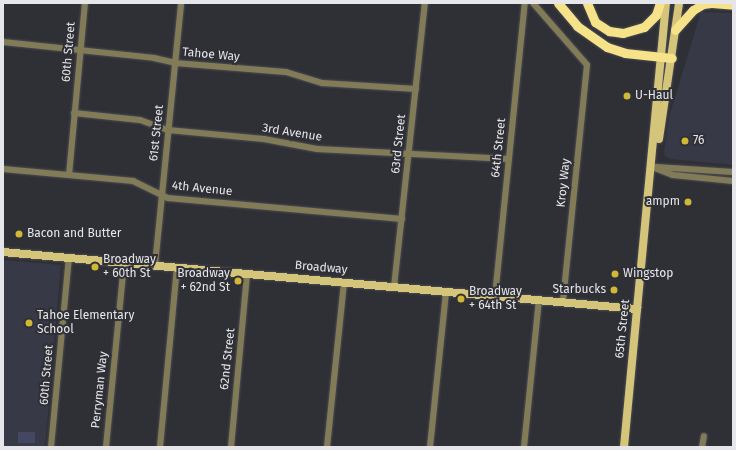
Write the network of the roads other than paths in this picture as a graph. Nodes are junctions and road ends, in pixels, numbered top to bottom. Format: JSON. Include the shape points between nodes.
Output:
{"nodes":[{"id":1,"x":85,"y":3,"type":"edge"},
{"id":2,"x":180,"y":3,"type":"edge"},
{"id":3,"x":425,"y":3,"type":"edge"},
{"id":4,"x":525,"y":3,"type":"edge"},
{"id":5,"x":533,"y":3,"type":"edge"},
{"id":6,"x":558,"y":3,"type":"edge"},
{"id":7,"x":587,"y":3,"type":"edge"},
{"id":8,"x":660,"y":3,"type":"edge"},
{"id":9,"x":666,"y":3,"type":"edge"},
{"id":10,"x":679,"y":3,"type":"edge"},
{"id":11,"x":711,"y":3,"type":"edge"},
{"id":12,"x":733,"y":5,"type":"edge"},
{"id":13,"x":675,"y":30,"type":"junction"},
{"id":14,"x":3,"y":42,"type":"edge"},
{"id":15,"x":80,"y":50,"type":"junction"},
{"id":16,"x":661,"y":57,"type":"junction"},
{"id":17,"x":672,"y":58,"type":"junction"},
{"id":18,"x":175,"y":63,"type":"junction"},
{"id":19,"x":416,"y":90,"type":"junction"},
{"id":20,"x":74,"y":113,"type":"junction"},
{"id":21,"x":168,"y":130,"type":"junction"},
{"id":22,"x":409,"y":155,"type":"junction"},
{"id":23,"x":509,"y":160,"type":"junction"},
{"id":24,"x":652,"y":167,"type":"junction"},
{"id":25,"x":3,"y":169,"type":"edge"},
{"id":26,"x":733,"y":172,"type":"edge"},
{"id":27,"x":69,"y":175,"type":"junction"},
{"id":28,"x":733,"y":181,"type":"edge"},
{"id":29,"x":161,"y":194,"type":"junction"},
{"id":30,"x":402,"y":219,"type":"junction"},
{"id":31,"x":3,"y":252,"type":"edge"},
{"id":32,"x":69,"y":258,"type":"junction"},
{"id":33,"x":124,"y":262,"type":"junction"},
{"id":34,"x":155,"y":265,"type":"junction"},
{"id":35,"x":177,"y":267,"type":"junction"},
{"id":36,"x":248,"y":274,"type":"junction"},
{"id":37,"x":344,"y":282,"type":"junction"},
{"id":38,"x":394,"y":287,"type":"junction"},
{"id":39,"x":446,"y":292,"type":"junction"},
{"id":40,"x":494,"y":296,"type":"junction"},
{"id":41,"x":539,"y":300,"type":"junction"},
{"id":42,"x":564,"y":302,"type":"junction"},
{"id":43,"x":637,"y":309,"type":"junction"},
{"id":44,"x":704,"y":436,"type":"dead end"},
{"id":45,"x":51,"y":447,"type":"edge"},
{"id":46,"x":106,"y":447,"type":"edge"},
{"id":47,"x":160,"y":447,"type":"edge"},
{"id":48,"x":231,"y":447,"type":"edge"},
{"id":49,"x":327,"y":447,"type":"edge"},
{"id":50,"x":430,"y":447,"type":"edge"},
{"id":51,"x":524,"y":447,"type":"edge"},
{"id":52,"x":624,"y":447,"type":"edge"},
{"id":53,"x":702,"y":447,"type":"edge"}],
"edges":[{"from":1,"to":15,"type":"street","name":"60th Street"},
{"from":2,"to":18,"type":"street","name":"61st Street"},
{"from":3,"to":19,"type":"street","name":"63rd Street"},
{"from":4,"to":23,"type":"street","name":"64th Street"},
{"from":5,"to":42,"type":"street","name":"Kroy Way","via":[[587,65]]},
{"from":6,"to":16,"type":"highway","via":[[577,26],[607,47],[625,53]]},
{"from":7,"to":8,"type":"highway","via":[[595,22],[609,31],[623,33],[644,27],[656,15]]},
{"from":9,"to":16,"type":"main road","name":"65th Street"},
{"from":10,"to":13,"type":"main road","name":"65th Street"},
{"from":11,"to":12,"type":"highway"},
{"from":11,"to":13,"type":"highway","via":[[693,10]]},
{"from":13,"to":17,"type":"main road","name":"65th Street"},
{"from":14,"to":15,"type":"street","name":"Tahoe Way"},
{"from":15,"to":18,"type":"street","name":"Tahoe Way"},
{"from":15,"to":20,"type":"street","name":"60th Street"},
{"from":16,"to":17,"type":"highway"},
{"from":16,"to":24,"type":"main road","name":"65th Street"},
{"from":17,"to":24,"type":"main road","name":"65th Street"},
{"from":18,"to":19,"type":"street","name":"Tahoe Way","via":[[286,72],[322,83]]},
{"from":18,"to":21,"type":"street","name":"61st Street"},
{"from":19,"to":22,"type":"street","name":"63rd Street"},
{"from":20,"to":21,"type":"street","name":"3rd Avenue","via":[[140,120]]},
{"from":20,"to":27,"type":"street","name":"60th Street"},
{"from":21,"to":22,"type":"street","name":"3rd Avenue","via":[[264,139],[317,149]]},
{"from":21,"to":29,"type":"street","name":"61st Street"},
{"from":22,"to":23,"type":"street","name":"3rd Avenue"},
{"from":22,"to":30,"type":"street","name":"63rd Street"},
{"from":23,"to":40,"type":"street","name":"64th Street"},
{"from":24,"to":26,"type":"street"},
{"from":24,"to":28,"type":"street","via":[[673,175]]},
{"from":24,"to":43,"type":"main road","name":"65th Street"},
{"from":25,"to":27,"type":"street","name":"4th Avenue"},
{"from":27,"to":29,"type":"street","name":"4th Avenue","via":[[132,181]]},
{"from":29,"to":30,"type":"street","name":"4th Avenue","via":[[168,198]]},
{"from":29,"to":34,"type":"street","name":"61st Street"},
{"from":30,"to":38,"type":"street","name":"63rd Street"},
{"from":31,"to":32,"type":"main road","name":"Broadway"},
{"from":32,"to":33,"type":"main road","name":"Broadway"},
{"from":32,"to":45,"type":"street","name":"60th Street"},
{"from":33,"to":34,"type":"main road","name":"Broadway"},
{"from":33,"to":46,"type":"street","name":"Perryman Way"},
{"from":34,"to":35,"type":"main road","name":"Broadway"},
{"from":35,"to":36,"type":"main road","name":"Broadway"},
{"from":35,"to":47,"type":"street"},
{"from":36,"to":37,"type":"main road","name":"Broadway"},
{"from":36,"to":48,"type":"street","name":"62nd Street"},
{"from":37,"to":38,"type":"main road","name":"Broadway"},
{"from":37,"to":49,"type":"street"},
{"from":38,"to":39,"type":"main road","name":"Broadway"},
{"from":39,"to":40,"type":"main road","name":"Broadway"},
{"from":39,"to":50,"type":"street"},
{"from":40,"to":41,"type":"main road","name":"Broadway"},
{"from":41,"to":42,"type":"main road","name":"Broadway"},
{"from":41,"to":51,"type":"street"},
{"from":42,"to":43,"type":"main road","name":"Broadway"},
{"from":43,"to":52,"type":"main road","name":"65th Street"},
{"from":44,"to":53,"type":"street"}]}
